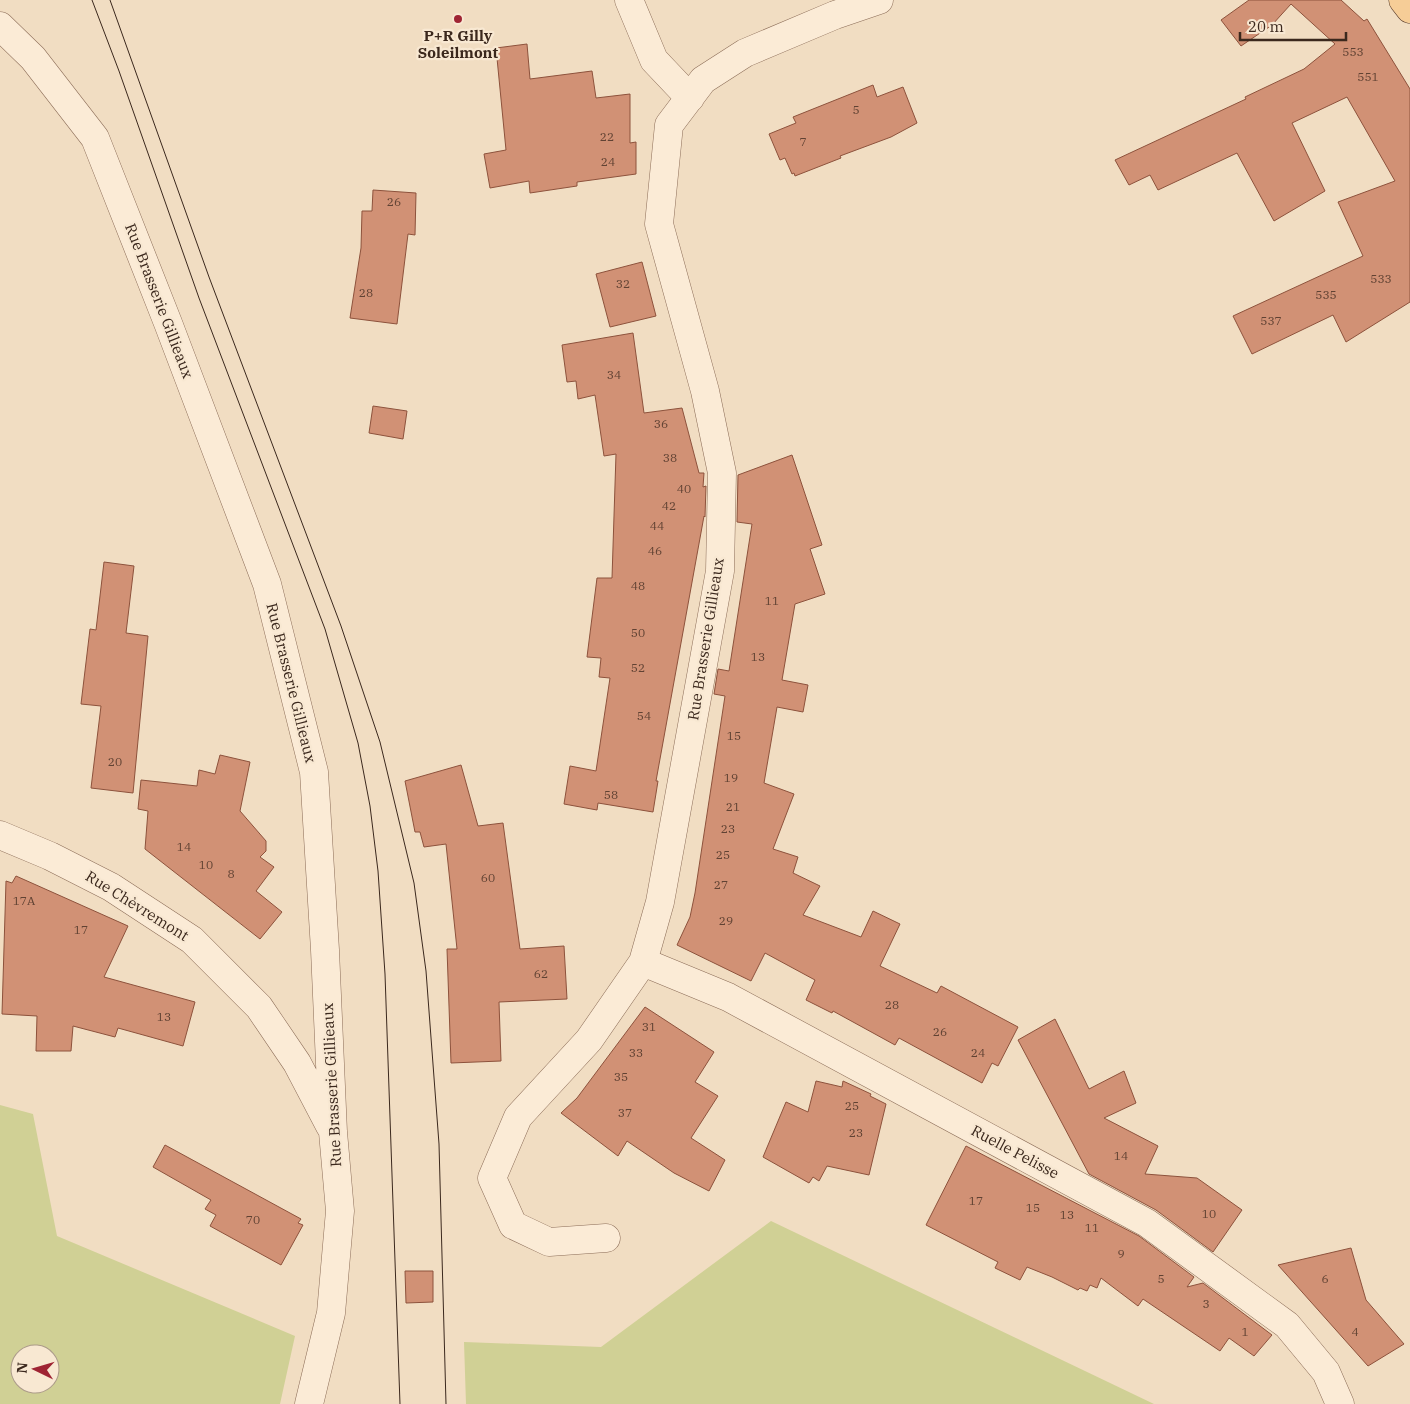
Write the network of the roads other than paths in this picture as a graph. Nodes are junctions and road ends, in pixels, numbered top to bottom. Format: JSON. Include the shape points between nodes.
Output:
{"nodes":[{"id":1,"x":629,"y":0,"type":"edge"},
{"id":2,"x":879,"y":0,"type":"edge"},
{"id":3,"x":1403,"y":0,"type":"edge"},
{"id":4,"x":1410,"y":9,"type":"edge"},
{"id":5,"x":0,"y":26,"type":"edge"},
{"id":6,"x":690,"y":98,"type":"junction"},
{"id":7,"x":0,"y":835,"type":"edge"},
{"id":8,"x":643,"y":962,"type":"junction"},
{"id":9,"x":332,"y":1132,"type":"junction"},
{"id":10,"x":606,"y":1238,"type":"dead end"},
{"id":11,"x":309,"y":1404,"type":"edge"},
{"id":12,"x":1340,"y":1404,"type":"edge"}],
"edges":[{"from":1,"to":6,"type":"street","via":[[654,60]]},
{"from":2,"to":6,"type":"street","name":"Rue Brasserie Gillieaux","via":[[745,53],[703,80]]},
{"from":3,"to":4,"type":"main road"},
{"from":5,"to":9,"type":"street","name":"Rue Brasserie Gillieaux","via":[[33,58],[95,138],[266,584],[314,772],[326,950]]},
{"from":6,"to":8,"type":"street","name":"Rue Brasserie Gillieaux","via":[[669,125],[659,224],[705,391],[722,473],[720,570],[660,902]]},
{"from":7,"to":9,"type":"street","name":"Rue Chèvremont","via":[[111,887],[192,940],[259,1008],[297,1063]]},
{"from":8,"to":10,"type":"street","name":"Rue Brasserie Gillieaux","via":[[589,1040],[518,1117],[492,1178],[513,1224],[549,1242]]},
{"from":8,"to":12,"type":"street","name":"Ruelle Pelisse","via":[[728,997],[1147,1224],[1287,1325],[1326,1372]]},
{"from":9,"to":11,"type":"street","name":"Rue Brasserie Gillieaux","via":[[340,1211],[331,1314]]}]}
